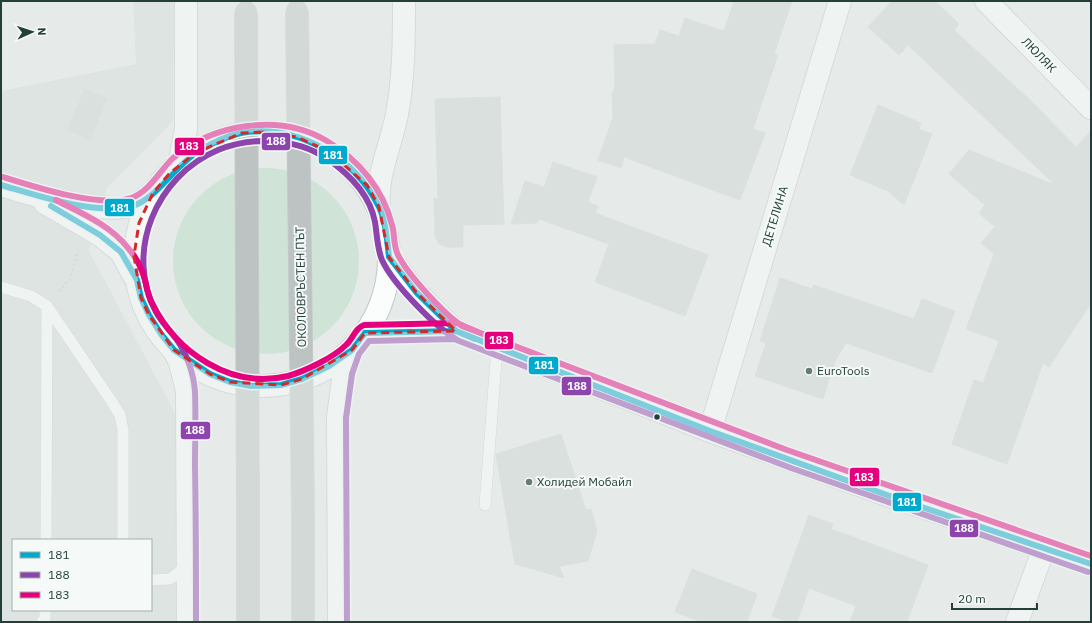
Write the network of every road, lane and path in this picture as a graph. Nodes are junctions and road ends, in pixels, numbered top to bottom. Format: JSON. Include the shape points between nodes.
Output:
{"nodes":[{"id":1,"x":186,"y":1,"type":"edge"},
{"id":2,"x":404,"y":1,"type":"edge"},
{"id":3,"x":840,"y":1,"type":"edge"},
{"id":4,"x":986,"y":1,"type":"edge"},
{"id":5,"x":297,"y":6,"type":"edge"},
{"id":6,"x":246,"y":7,"type":"edge"},
{"id":7,"x":1091,"y":108,"type":"edge"},
{"id":8,"x":179,"y":165,"type":"junction"},
{"id":9,"x":10,"y":188,"type":"edge"},
{"id":10,"x":153,"y":193,"type":"junction"},
{"id":11,"x":379,"y":207,"type":"junction"},
{"id":12,"x":85,"y":226,"type":"junction"},
{"id":13,"x":389,"y":257,"type":"junction"},
{"id":14,"x":137,"y":280,"type":"junction"},
{"id":15,"x":1,"y":287,"type":"edge"},
{"id":16,"x":47,"y":306,"type":"junction"},
{"id":17,"x":456,"y":331,"type":"junction"},
{"id":18,"x":366,"y":333,"type":"junction"},
{"id":19,"x":497,"y":347,"type":"junction"},
{"id":20,"x":174,"y":350,"type":"junction"},
{"id":21,"x":352,"y":350,"type":"junction"},
{"id":22,"x":710,"y":431,"type":"junction"},
{"id":23,"x":485,"y":505,"type":"dead end"},
{"id":24,"x":46,"y":539,"type":"edge"},
{"id":25,"x":123,"y":539,"type":"edge"},
{"id":26,"x":1044,"y":548,"type":"junction"},
{"id":27,"x":1091,"y":564,"type":"edge"},
{"id":28,"x":188,"y":565,"type":"junction"},
{"id":29,"x":152,"y":580,"type":"edge"},
{"id":30,"x":45,"y":611,"type":"edge"},
{"id":31,"x":42,"y":622,"type":"edge"},
{"id":32,"x":188,"y":622,"type":"edge"},
{"id":33,"x":248,"y":622,"type":"edge"},
{"id":34,"x":303,"y":622,"type":"edge"},
{"id":35,"x":339,"y":622,"type":"edge"},
{"id":36,"x":1017,"y":622,"type":"edge"}],
"edges":[{"from":1,"to":8,"type":"main road","via":[[186,129]]},
{"from":2,"to":11,"type":"main road","via":[[404,51],[397,115],[379,184]]},
{"from":3,"to":22,"type":"main road","name":"ДЕТЕЛИНА"},
{"from":4,"to":7,"type":"main road","name":"ЛЮЛЯК"},
{"from":5,"to":34,"type":"highway","name":"ОКОЛОВРЪСТЕН ПЪТ","bridge":true},
{"from":6,"to":33,"type":"highway","bridge":true},
{"from":8,"to":10,"type":"main road"},
{"from":8,"to":11,"type":"main road","via":[[195,153],[242,133],[262,132],[297,137],[328,151],[351,168],[367,185]]},
{"from":9,"to":10,"type":"main road","via":[[44,198],[110,208],[134,206]]},
{"from":9,"to":12,"type":"main road"},
{"from":10,"to":14,"type":"main road","via":[[139,223],[134,256]]},
{"from":11,"to":13,"type":"main road"},
{"from":12,"to":14,"type":"main road","via":[[121,252]]},
{"from":12,"to":16,"type":"path","via":[[70,279]]},
{"from":13,"to":17,"type":"main road","via":[[416,292]]},
{"from":13,"to":18,"type":"main road","via":[[388,282],[379,309]]},
{"from":14,"to":20,"type":"main road","via":[[141,298],[149,315]]},
{"from":15,"to":16,"type":"lane","via":[[32,296]]},
{"from":16,"to":24,"type":"lane"},
{"from":16,"to":25,"type":"lane","via":[[120,415],[123,430]]},
{"from":17,"to":18,"type":"main road"},
{"from":17,"to":19,"type":"main road"},
{"from":18,"to":21,"type":"main road"},
{"from":19,"to":22,"type":"main road"},
{"from":19,"to":23,"type":"lane"},
{"from":20,"to":21,"type":"main road","via":[[210,374],[230,382],[251,386],[281,385],[302,379],[329,366]]},
{"from":20,"to":28,"type":"main road","via":[[187,391]]},
{"from":21,"to":35,"type":"main road","via":[[344,372],[338,417]]},
{"from":22,"to":26,"type":"main road","via":[[898,499]]},
{"from":26,"to":27,"type":"main road"},
{"from":26,"to":36,"type":"main road"},
{"from":28,"to":29,"type":"lane","via":[[170,579]]},
{"from":28,"to":32,"type":"main road"},
{"from":30,"to":31,"type":"lane"}]}
